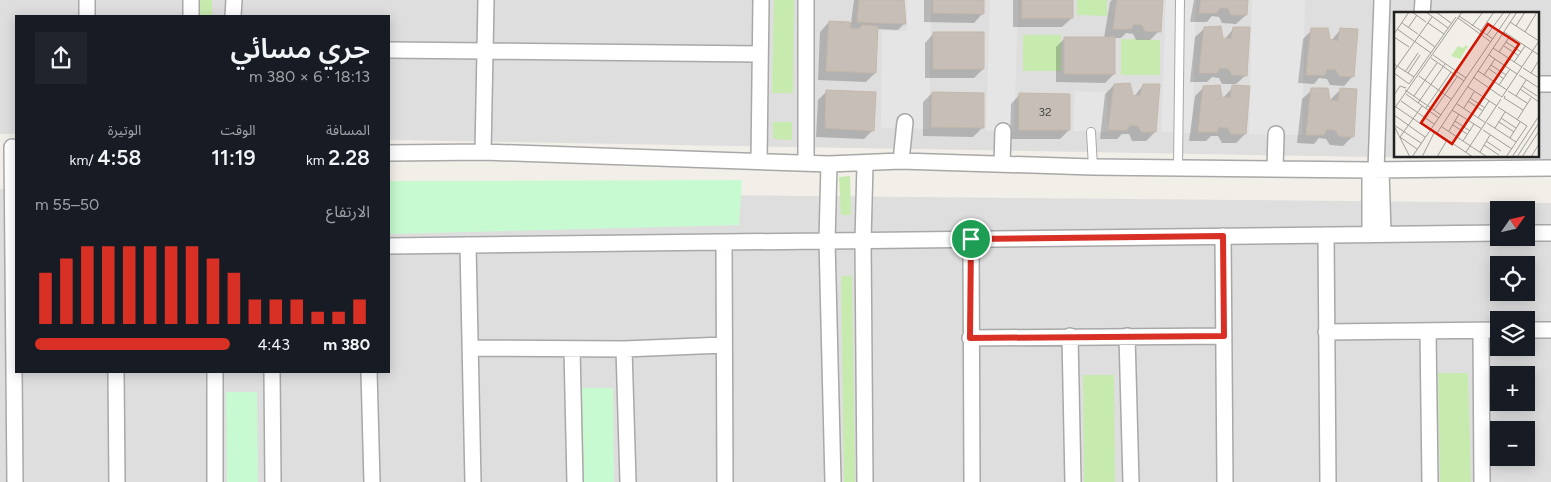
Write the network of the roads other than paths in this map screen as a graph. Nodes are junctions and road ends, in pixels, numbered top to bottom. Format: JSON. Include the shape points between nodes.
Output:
{"nodes":[{"id":1,"x":88,"y":0,"type":"edge"},
{"id":2,"x":191,"y":0,"type":"edge"},
{"id":3,"x":234,"y":0,"type":"edge"},
{"id":4,"x":486,"y":0,"type":"edge"},
{"id":5,"x":761,"y":0,"type":"edge"},
{"id":6,"x":806,"y":0,"type":"edge"},
{"id":7,"x":1180,"y":0,"type":"edge"},
{"id":8,"x":1382,"y":0,"type":"edge"},
{"id":9,"x":87,"y":15,"type":"edge"},
{"id":10,"x":192,"y":15,"type":"edge"},
{"id":11,"x":233,"y":15,"type":"edge"},
{"id":12,"x":390,"y":50,"type":"edge"},
{"id":13,"x":485,"y":51,"type":"junction"},
{"id":14,"x":760,"y":54,"type":"junction"},
{"id":15,"x":1538,"y":84,"type":"edge"},
{"id":16,"x":1551,"y":84,"type":"edge"},
{"id":17,"x":905,"y":122,"type":"dead end"},
{"id":18,"x":1003,"y":131,"type":"dead end"},
{"id":19,"x":1092,"y":132,"type":"dead end"},
{"id":20,"x":1276,"y":134,"type":"dead end"},
{"id":21,"x":10,"y":147,"type":"edge"},
{"id":22,"x":483,"y":152,"type":"junction"},
{"id":23,"x":390,"y":153,"type":"edge"},
{"id":24,"x":758,"y":161,"type":"junction"},
{"id":25,"x":901,"y":161,"type":"junction"},
{"id":26,"x":806,"y":163,"type":"junction"},
{"id":27,"x":1420,"y":163,"type":"edge"},
{"id":28,"x":829,"y":164,"type":"junction"},
{"id":29,"x":865,"y":164,"type":"junction"},
{"id":30,"x":1002,"y":164,"type":"junction"},
{"id":31,"x":1093,"y":167,"type":"junction"},
{"id":32,"x":1178,"y":167,"type":"junction"},
{"id":33,"x":1275,"y":168,"type":"junction"},
{"id":34,"x":1551,"y":168,"type":"edge"},
{"id":35,"x":1376,"y":170,"type":"junction"},
{"id":36,"x":7,"y":212,"type":"edge"},
{"id":37,"x":1551,"y":232,"type":"edge"},
{"id":38,"x":1490,"y":233,"type":"edge"},
{"id":39,"x":1535,"y":233,"type":"edge"},
{"id":40,"x":1326,"y":235,"type":"junction"},
{"id":41,"x":1376,"y":235,"type":"junction"},
{"id":42,"x":1223,"y":236,"type":"junction"},
{"id":43,"x":971,"y":239,"type":"junction"},
{"id":44,"x":827,"y":241,"type":"junction"},
{"id":45,"x":863,"y":241,"type":"junction"},
{"id":46,"x":724,"y":242,"type":"junction"},
{"id":47,"x":468,"y":245,"type":"junction"},
{"id":48,"x":390,"y":246,"type":"edge"},
{"id":49,"x":15,"y":251,"type":"edge"},
{"id":50,"x":1490,"y":330,"type":"edge"},
{"id":51,"x":1535,"y":330,"type":"edge"},
{"id":52,"x":1551,"y":330,"type":"edge"},
{"id":53,"x":1428,"y":331,"type":"junction"},
{"id":54,"x":1481,"y":331,"type":"junction"},
{"id":55,"x":1326,"y":332,"type":"junction"},
{"id":56,"x":1070,"y":336,"type":"junction"},
{"id":57,"x":1127,"y":336,"type":"junction"},
{"id":58,"x":1224,"y":336,"type":"junction"},
{"id":59,"x":970,"y":338,"type":"junction"},
{"id":60,"x":724,"y":345,"type":"junction"},
{"id":61,"x":472,"y":348,"type":"junction"},
{"id":62,"x":572,"y":349,"type":"junction"},
{"id":63,"x":624,"y":349,"type":"junction"},
{"id":64,"x":116,"y":373,"type":"edge"},
{"id":65,"x":215,"y":373,"type":"edge"},
{"id":66,"x":272,"y":373,"type":"edge"},
{"id":67,"x":369,"y":373,"type":"edge"},
{"id":68,"x":7,"y":402,"type":"edge"},
{"id":69,"x":15,"y":482,"type":"edge"},
{"id":70,"x":117,"y":482,"type":"edge"},
{"id":71,"x":215,"y":482,"type":"edge"},
{"id":72,"x":273,"y":482,"type":"edge"},
{"id":73,"x":372,"y":482,"type":"edge"},
{"id":74,"x":473,"y":482,"type":"edge"},
{"id":75,"x":575,"y":482,"type":"edge"},
{"id":76,"x":628,"y":482,"type":"edge"},
{"id":77,"x":725,"y":482,"type":"edge"},
{"id":78,"x":833,"y":482,"type":"edge"},
{"id":79,"x":865,"y":482,"type":"edge"},
{"id":80,"x":972,"y":482,"type":"edge"},
{"id":81,"x":1073,"y":482,"type":"edge"},
{"id":82,"x":1131,"y":482,"type":"edge"},
{"id":83,"x":1225,"y":482,"type":"edge"},
{"id":84,"x":1328,"y":482,"type":"edge"},
{"id":85,"x":1430,"y":482,"type":"edge"},
{"id":86,"x":1482,"y":482,"type":"edge"}],
"edges":[{"from":1,"to":9,"type":"street"},
{"from":2,"to":10,"type":"street"},
{"from":3,"to":11,"type":"street"},
{"from":4,"to":13,"type":"street"},
{"from":5,"to":14,"type":"street"},
{"from":6,"to":26,"type":"street"},
{"from":7,"to":32,"type":"lane"},
{"from":8,"to":35,"type":"street"},
{"from":12,"to":13,"type":"street"},
{"from":13,"to":14,"type":"street"},
{"from":13,"to":22,"type":"street"},
{"from":14,"to":24,"type":"street"},
{"from":15,"to":16,"type":"street"},
{"from":17,"to":25,"type":"street"},
{"from":18,"to":30,"type":"street"},
{"from":19,"to":31,"type":"lane"},
{"from":20,"to":33,"type":"street"},
{"from":21,"to":36,"type":"street"},
{"from":22,"to":23,"type":"street"},
{"from":22,"to":24,"type":"street"},
{"from":24,"to":26,"type":"street"},
{"from":25,"to":29,"type":"street"},
{"from":25,"to":30,"type":"street"},
{"from":26,"to":28,"type":"street"},
{"from":27,"to":34,"type":"street"},
{"from":27,"to":35,"type":"street"},
{"from":28,"to":29,"type":"street"},
{"from":28,"to":44,"type":"street"},
{"from":29,"to":45,"type":"street"},
{"from":30,"to":31,"type":"street"},
{"from":31,"to":32,"type":"street"},
{"from":32,"to":33,"type":"street"},
{"from":33,"to":35,"type":"street"},
{"from":35,"to":41,"type":"street"},
{"from":36,"to":49,"type":"street"},
{"from":37,"to":39,"type":"street"},
{"from":38,"to":41,"type":"street"},
{"from":40,"to":41,"type":"street"},
{"from":40,"to":42,"type":"street"},
{"from":40,"to":55,"type":"street"},
{"from":42,"to":43,"type":"street"},
{"from":42,"to":58,"type":"street"},
{"from":43,"to":45,"type":"street"},
{"from":43,"to":59,"type":"street"},
{"from":44,"to":45,"type":"street"},
{"from":44,"to":46,"type":"street"},
{"from":44,"to":78,"type":"street"},
{"from":45,"to":79,"type":"street"},
{"from":46,"to":47,"type":"street"},
{"from":46,"to":60,"type":"street"},
{"from":47,"to":48,"type":"street"},
{"from":47,"to":61,"type":"street"},
{"from":49,"to":68,"type":"street"},
{"from":50,"to":54,"type":"street"},
{"from":51,"to":52,"type":"street"},
{"from":53,"to":54,"type":"street"},
{"from":53,"to":55,"type":"street"},
{"from":53,"to":85,"type":"street"},
{"from":54,"to":86,"type":"street"},
{"from":55,"to":84,"type":"street"},
{"from":56,"to":57,"type":"street"},
{"from":56,"to":59,"type":"street"},
{"from":56,"to":81,"type":"street"},
{"from":57,"to":58,"type":"street"},
{"from":57,"to":82,"type":"street"},
{"from":58,"to":83,"type":"street"},
{"from":59,"to":80,"type":"street"},
{"from":60,"to":63,"type":"street"},
{"from":60,"to":77,"type":"street"},
{"from":61,"to":62,"type":"street"},
{"from":61,"to":74,"type":"street"},
{"from":62,"to":63,"type":"street"},
{"from":62,"to":75,"type":"street"},
{"from":63,"to":76,"type":"street"},
{"from":64,"to":70,"type":"street"},
{"from":65,"to":71,"type":"street"},
{"from":66,"to":72,"type":"street"},
{"from":67,"to":73,"type":"street"},
{"from":68,"to":69,"type":"street"}]}
